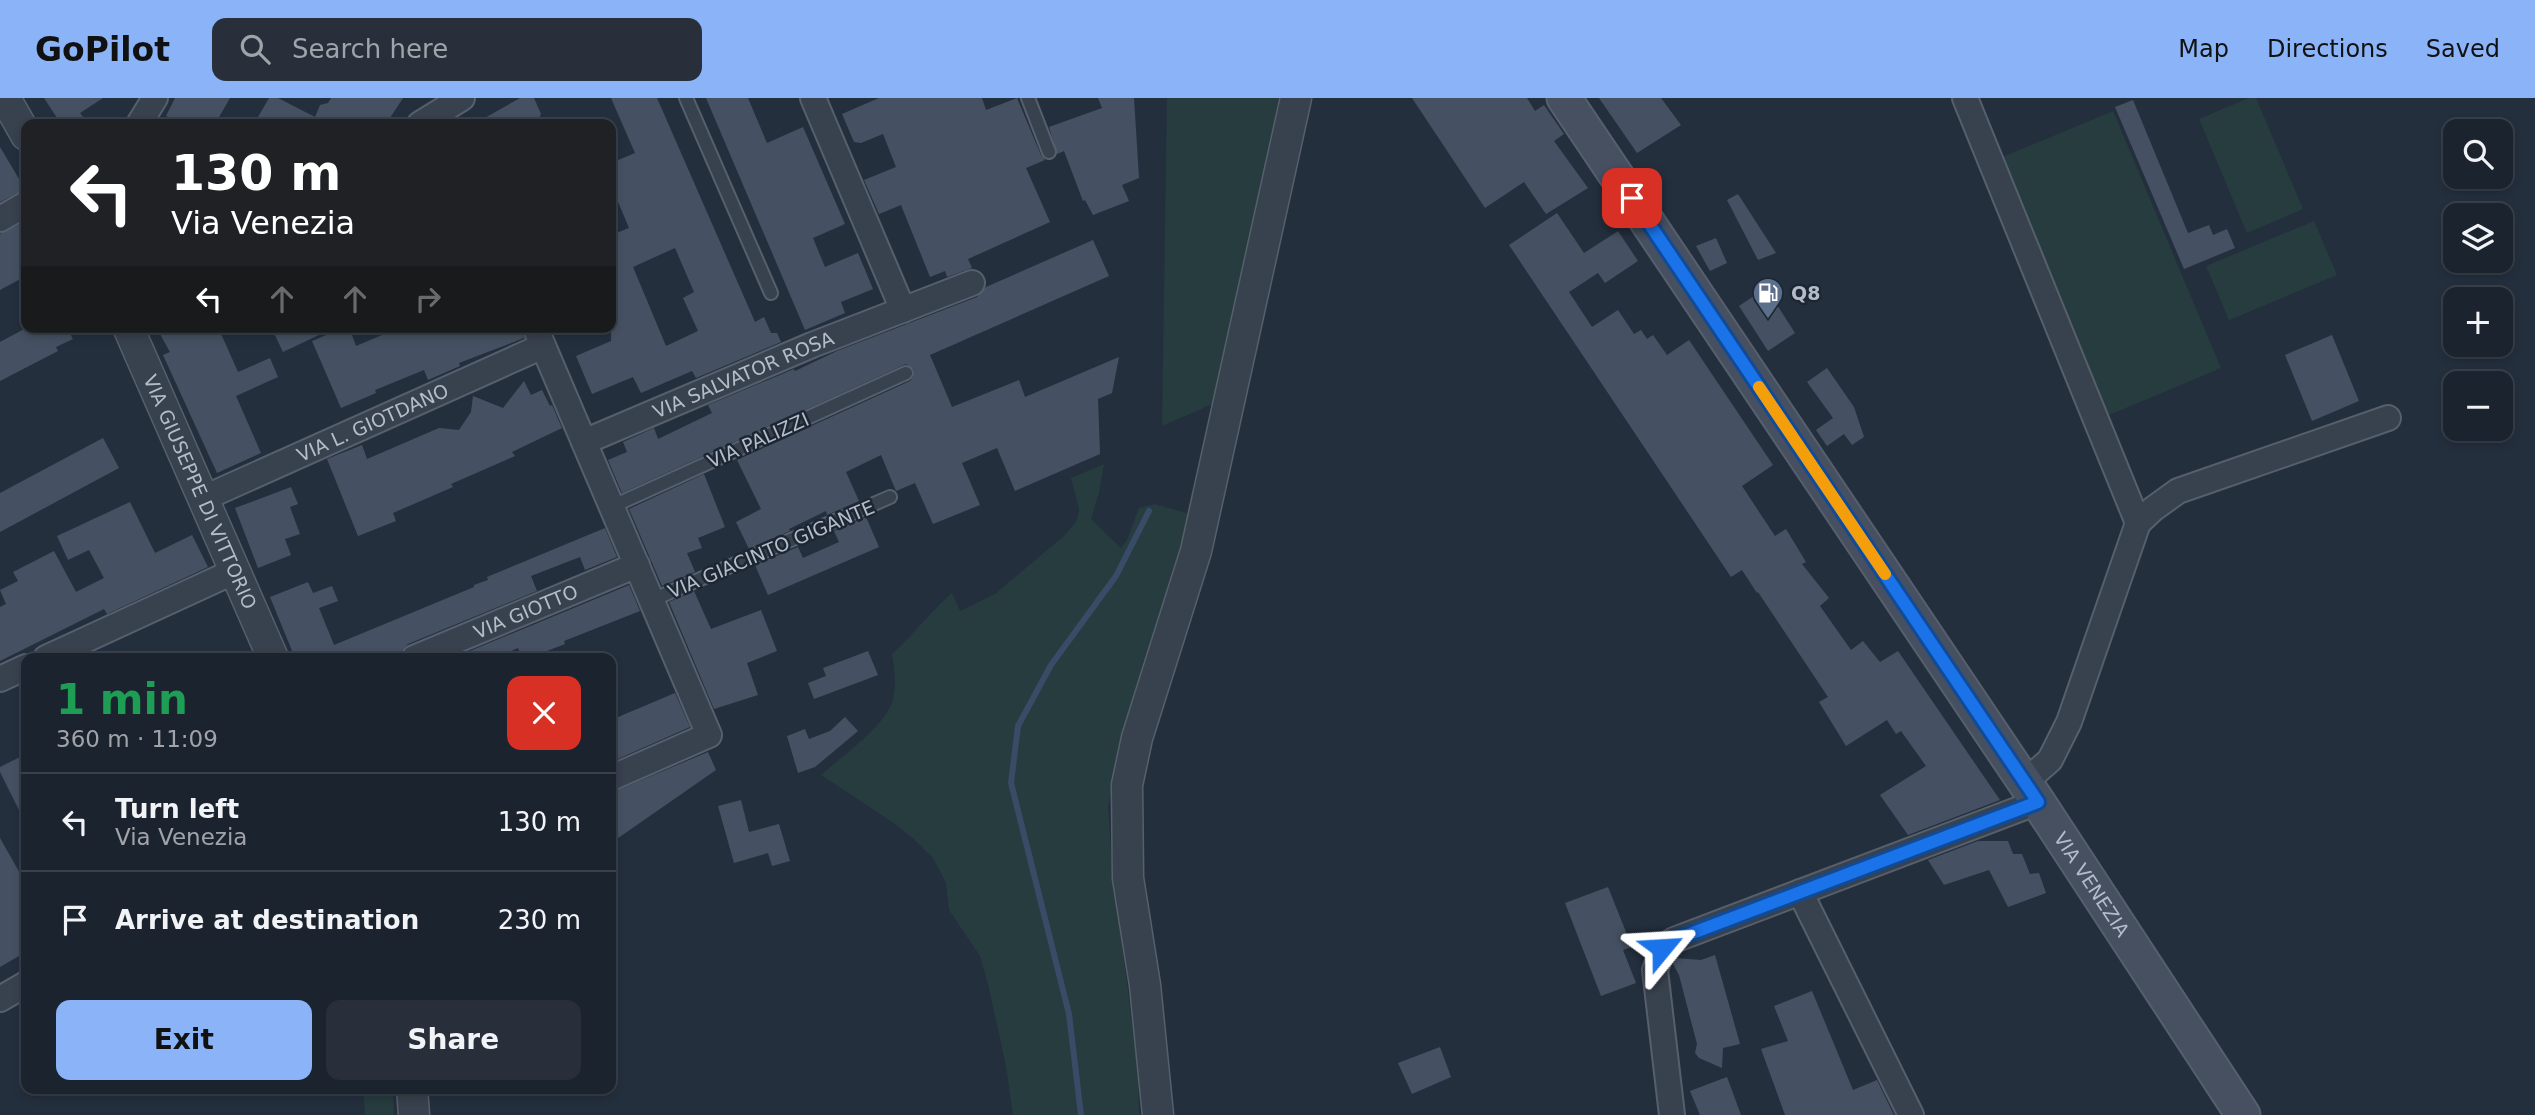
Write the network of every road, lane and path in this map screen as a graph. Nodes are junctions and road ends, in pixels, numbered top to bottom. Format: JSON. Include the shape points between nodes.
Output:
{"nodes":[{"id":1,"x":155,"y":98,"type":"edge"},
{"id":2,"x":686,"y":98,"type":"edge"},
{"id":3,"x":813,"y":98,"type":"edge"},
{"id":4,"x":1028,"y":98,"type":"edge"},
{"id":5,"x":1296,"y":98,"type":"edge"},
{"id":6,"x":1564,"y":98,"type":"edge"},
{"id":7,"x":1965,"y":98,"type":"edge"},
{"id":8,"x":4,"y":103,"type":"edge"},
{"id":9,"x":451,"y":107,"type":"edge"},
{"id":10,"x":142,"y":119,"type":"edge"},
{"id":11,"x":429,"y":119,"type":"edge"},
{"id":12,"x":21,"y":128,"type":"edge"},
{"id":13,"x":1049,"y":152,"type":"dead end"},
{"id":14,"x":21,"y":207,"type":"edge"},
{"id":15,"x":0,"y":219,"type":"edge"},
{"id":16,"x":972,"y":283,"type":"dead end"},
{"id":17,"x":771,"y":293,"type":"dead end"},
{"id":18,"x":903,"y":310,"type":"junction"},
{"id":19,"x":131,"y":333,"type":"edge"},
{"id":20,"x":539,"y":337,"type":"edge"},
{"id":21,"x":906,"y":373,"type":"dead end"},
{"id":22,"x":2388,"y":418,"type":"dead end"},
{"id":23,"x":584,"y":442,"type":"junction"},
{"id":24,"x":890,"y":497,"type":"dead end"},
{"id":25,"x":202,"y":499,"type":"junction"},
{"id":26,"x":611,"y":507,"type":"junction"},
{"id":27,"x":2138,"y":523,"type":"junction"},
{"id":28,"x":637,"y":565,"type":"junction"},
{"id":29,"x":235,"y":571,"type":"junction"},
{"id":30,"x":652,"y":600,"type":"junction"},
{"id":31,"x":57,"y":653,"type":"edge"},
{"id":32,"x":271,"y":653,"type":"edge"},
{"id":33,"x":426,"y":653,"type":"edge"},
{"id":34,"x":21,"y":669,"type":"edge"},
{"id":35,"x":0,"y":679,"type":"edge"},
{"id":36,"x":616,"y":776,"type":"edge"},
{"id":37,"x":2031,"y":792,"type":"junction"},
{"id":38,"x":1800,"y":892,"type":"junction"},
{"id":39,"x":21,"y":987,"type":"edge"},
{"id":40,"x":0,"y":999,"type":"edge"},
{"id":41,"x":412,"y":1094,"type":"edge"},
{"id":42,"x":414,"y":1115,"type":"edge"},
{"id":43,"x":1158,"y":1115,"type":"edge"},
{"id":44,"x":1672,"y":1115,"type":"edge"},
{"id":45,"x":1911,"y":1115,"type":"edge"},
{"id":46,"x":2243,"y":1115,"type":"edge"}],
"edges":[{"from":1,"to":10,"type":"street"},
{"from":2,"to":17,"type":"lane"},
{"from":3,"to":18,"type":"street"},
{"from":4,"to":13,"type":"lane"},
{"from":5,"to":43,"type":"street","via":[[1196,551],[1137,738],[1127,785],[1128,878]]},
{"from":6,"to":37,"type":"main road","name":"VIA VENEZIA"},
{"from":7,"to":27,"type":"street"},
{"from":8,"to":12,"type":"street"},
{"from":9,"to":11,"type":"street"},
{"from":14,"to":15,"type":"street"},
{"from":16,"to":18,"type":"street","name":"VIA SALVATOR ROSA"},
{"from":18,"to":23,"type":"street","name":"VIA SALVATOR ROSA"},
{"from":19,"to":25,"type":"street","name":"VIA GIUSEPPE DI VITTORIO"},
{"from":20,"to":23,"type":"street"},
{"from":20,"to":25,"type":"street","name":"VIA L. GIOTDANO"},
{"from":21,"to":26,"type":"lane","name":"VIA PALIZZI"},
{"from":22,"to":27,"type":"street","via":[[2178,491]]},
{"from":23,"to":26,"type":"street"},
{"from":24,"to":30,"type":"lane","name":"VIA GIACINTO GIGANTE"},
{"from":25,"to":29,"type":"street","name":"VIA GIUSEPPE DI VITTORIO"},
{"from":26,"to":28,"type":"street"},
{"from":27,"to":37,"type":"street","via":[[2068,722]]},
{"from":28,"to":30,"type":"street"},
{"from":28,"to":33,"type":"street","name":"VIA GIOTTO"},
{"from":29,"to":31,"type":"street"},
{"from":29,"to":32,"type":"street","name":"VIA GIUSEPPE DI VITTORIO"},
{"from":30,"to":36,"type":"street","via":[[709,735]]},
{"from":34,"to":35,"type":"street"},
{"from":37,"to":38,"type":"street"},
{"from":37,"to":46,"type":"main road","name":"VIA VENEZIA"},
{"from":38,"to":44,"type":"street","via":[[1662,948],[1655,970]]},
{"from":38,"to":45,"type":"street"},
{"from":39,"to":40,"type":"street"},
{"from":41,"to":42,"type":"street"}]}
